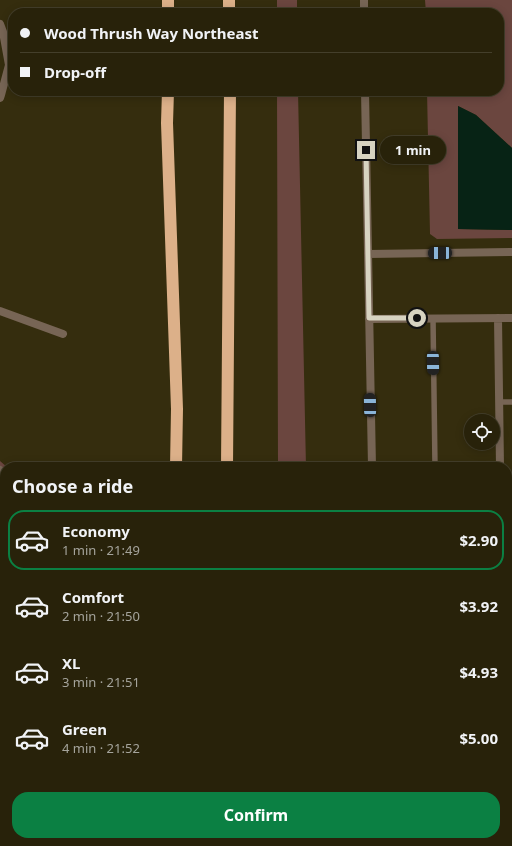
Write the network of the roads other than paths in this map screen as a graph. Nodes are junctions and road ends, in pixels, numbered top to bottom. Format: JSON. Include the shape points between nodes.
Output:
{"nodes":[{"id":1,"x":0,"y":24,"type":"edge"},
{"id":2,"x":8,"y":60,"type":"edge"},
{"id":3,"x":8,"y":69,"type":"edge"},
{"id":4,"x":168,"y":96,"type":"edge"},
{"id":5,"x":230,"y":96,"type":"edge"},
{"id":6,"x":365,"y":96,"type":"edge"},
{"id":7,"x":0,"y":98,"type":"edge"},
{"id":8,"x":512,"y":252,"type":"edge"},
{"id":9,"x":368,"y":254,"type":"junction"},
{"id":10,"x":0,"y":311,"type":"edge"},
{"id":11,"x":369,"y":318,"type":"junction"},
{"id":12,"x":433,"y":318,"type":"junction"},
{"id":13,"x":498,"y":318,"type":"junction"},
{"id":14,"x":512,"y":318,"type":"edge"},
{"id":15,"x":63,"y":334,"type":"dead end"},
{"id":16,"x":499,"y":402,"type":"junction"},
{"id":17,"x":512,"y":402,"type":"edge"},
{"id":18,"x":176,"y":462,"type":"edge"},
{"id":19,"x":227,"y":462,"type":"edge"},
{"id":20,"x":372,"y":462,"type":"edge"},
{"id":21,"x":435,"y":462,"type":"edge"},
{"id":22,"x":500,"y":462,"type":"edge"}],
"edges":[{"from":1,"to":2,"type":"street"},
{"from":3,"to":7,"type":"street"},
{"from":4,"to":18,"type":"highway"},
{"from":5,"to":19,"type":"highway"},
{"from":6,"to":9,"type":"street"},
{"from":8,"to":9,"type":"street"},
{"from":9,"to":11,"type":"street"},
{"from":10,"to":15,"type":"street"},
{"from":11,"to":12,"type":"street"},
{"from":11,"to":20,"type":"street"},
{"from":12,"to":13,"type":"street"},
{"from":12,"to":21,"type":"lane"},
{"from":13,"to":14,"type":"street"},
{"from":13,"to":16,"type":"street"},
{"from":16,"to":17,"type":"lane"},
{"from":16,"to":22,"type":"street"}]}
